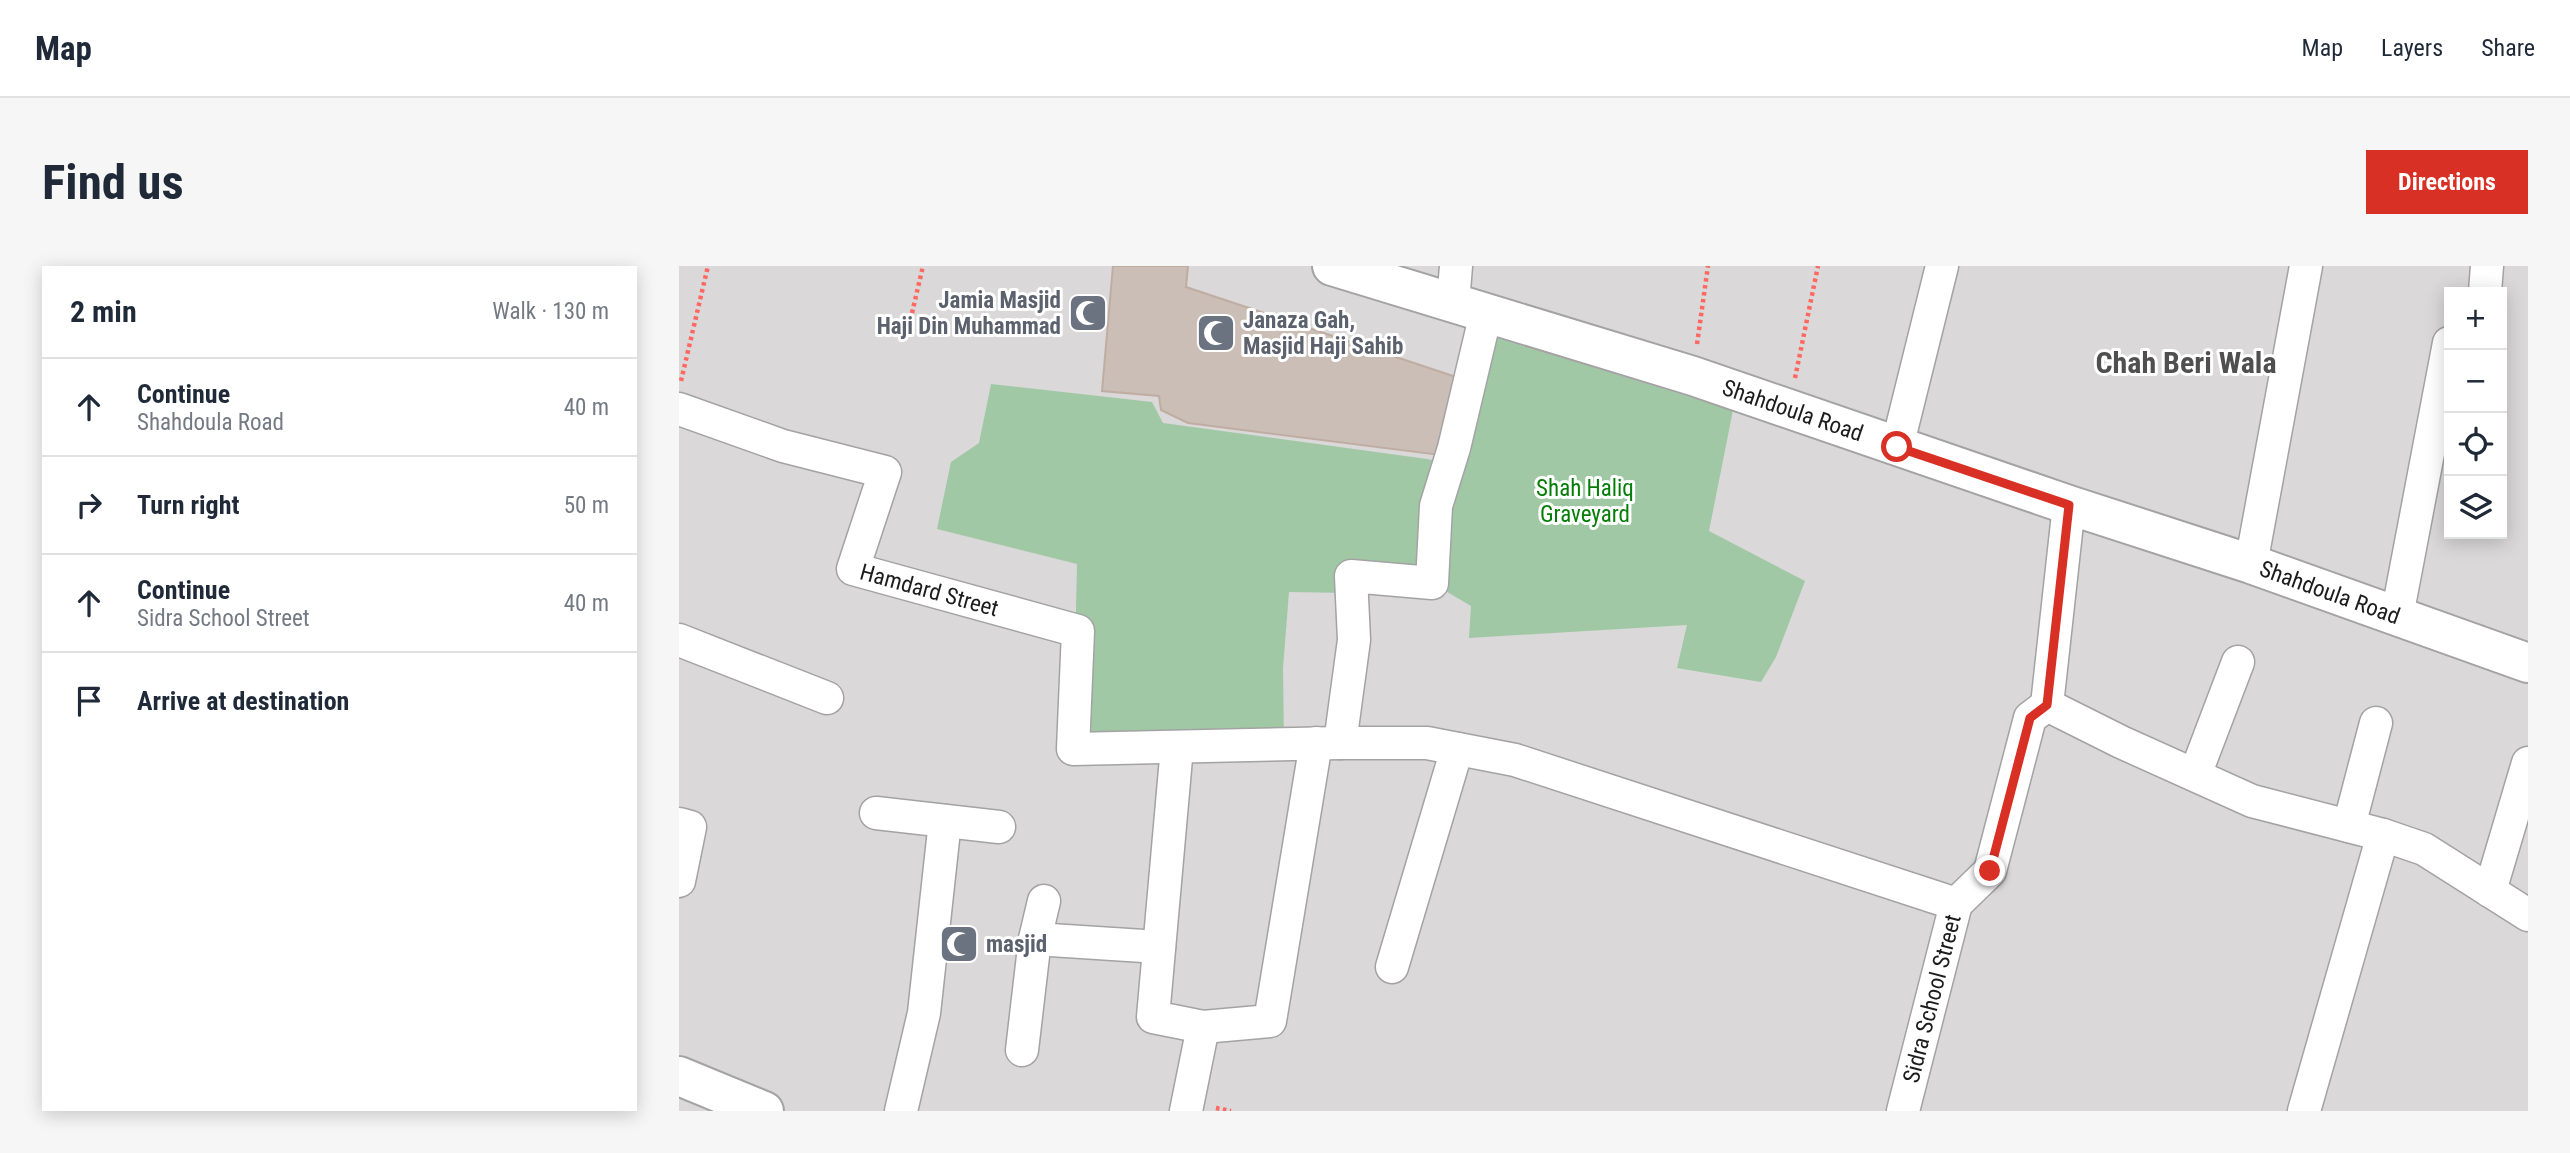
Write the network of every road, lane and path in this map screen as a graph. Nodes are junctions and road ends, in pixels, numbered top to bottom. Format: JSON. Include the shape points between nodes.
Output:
{"nodes":[{"id":1,"x":708,"y":266,"type":"edge"},
{"id":2,"x":923,"y":266,"type":"edge"},
{"id":3,"x":1332,"y":266,"type":"edge"},
{"id":4,"x":1708,"y":266,"type":"edge"},
{"id":5,"x":1818,"y":266,"type":"edge"},
{"id":6,"x":1942,"y":266,"type":"edge"},
{"id":7,"x":2306,"y":266,"type":"edge"},
{"id":8,"x":2487,"y":266,"type":"edge"},
{"id":9,"x":2485,"y":287,"type":"edge"},
{"id":10,"x":1465,"y":294,"type":"edge"},
{"id":11,"x":912,"y":313,"type":"dead end"},
{"id":12,"x":2448,"y":350,"type":"edge"},
{"id":13,"x":1693,"y":376,"type":"junction"},
{"id":14,"x":679,"y":389,"type":"edge"},
{"id":15,"x":679,"y":409,"type":"edge"},
{"id":16,"x":1789,"y":410,"type":"junction"},
{"id":17,"x":1897,"y":447,"type":"junction"},
{"id":18,"x":2069,"y":505,"type":"junction"},
{"id":19,"x":2251,"y":564,"type":"junction"},
{"id":20,"x":2397,"y":616,"type":"junction"},
{"id":21,"x":679,"y":640,"type":"edge"},
{"id":22,"x":2238,"y":662,"type":"dead end"},
{"id":23,"x":2528,"y":663,"type":"edge"},
{"id":24,"x":827,"y":698,"type":"dead end"},
{"id":25,"x":2047,"y":705,"type":"junction"},
{"id":26,"x":2376,"y":723,"type":"dead end"},
{"id":27,"x":1328,"y":743,"type":"junction"},
{"id":28,"x":1177,"y":747,"type":"junction"},
{"id":29,"x":1457,"y":749,"type":"junction"},
{"id":30,"x":2528,"y":763,"type":"edge"},
{"id":31,"x":2195,"y":775,"type":"junction"},
{"id":32,"x":876,"y":813,"type":"dead end"},
{"id":33,"x":945,"y":821,"type":"junction"},
{"id":34,"x":679,"y":824,"type":"edge"},
{"id":35,"x":2349,"y":826,"type":"junction"},
{"id":36,"x":999,"y":827,"type":"dead end"},
{"id":37,"x":2383,"y":835,"type":"junction"},
{"id":38,"x":679,"y":881,"type":"edge"},
{"id":39,"x":2490,"y":891,"type":"junction"},
{"id":40,"x":1044,"y":901,"type":"dead end"},
{"id":41,"x":1956,"y":904,"type":"junction"},
{"id":42,"x":2528,"y":915,"type":"edge"},
{"id":43,"x":1035,"y":939,"type":"junction"},
{"id":44,"x":1159,"y":947,"type":"junction"},
{"id":45,"x":1392,"y":967,"type":"dead end"},
{"id":46,"x":1203,"y":1027,"type":"junction"},
{"id":47,"x":1022,"y":1050,"type":"dead end"},
{"id":48,"x":679,"y":1076,"type":"edge"},
{"id":49,"x":764,"y":1111,"type":"edge"},
{"id":50,"x":901,"y":1111,"type":"edge"},
{"id":51,"x":1186,"y":1111,"type":"edge"},
{"id":52,"x":1903,"y":1111,"type":"edge"},
{"id":53,"x":2304,"y":1111,"type":"edge"}],
"edges":[{"from":1,"to":14,"type":"path"},
{"from":2,"to":11,"type":"path"},
{"from":3,"to":10,"type":"street","name":"Shahdoula Road"},
{"from":4,"to":13,"type":"path"},
{"from":5,"to":16,"type":"path"},
{"from":6,"to":17,"type":"street"},
{"from":7,"to":19,"type":"street"},
{"from":8,"to":9,"type":"street"},
{"from":10,"to":13,"type":"street","name":"Shahdoula Road"},
{"from":10,"to":27,"type":"street","via":[[1454,448],[1436,506],[1432,583],[1351,576],[1354,640]]},
{"from":12,"to":20,"type":"street"},
{"from":13,"to":16,"type":"street","name":"Shahdoula Road"},
{"from":15,"to":28,"type":"street","name":"Hamdard Street","via":[[783,446],[885,472],[853,569],[1077,631],[1073,749]]},
{"from":16,"to":17,"type":"street","name":"Shahdoula Road"},
{"from":17,"to":18,"type":"street","name":"Shahdoula Road"},
{"from":18,"to":19,"type":"street","name":"Shahdoula Road"},
{"from":18,"to":25,"type":"street"},
{"from":19,"to":20,"type":"street","name":"Shahdoula Road"},
{"from":20,"to":23,"type":"street","name":"Shahdoula Road"},
{"from":21,"to":24,"type":"street"},
{"from":22,"to":31,"type":"street"},
{"from":25,"to":31,"type":"street"},
{"from":25,"to":41,"type":"street","name":"Sidra School Street","via":[[2030,718],[1990,871]]},
{"from":26,"to":35,"type":"street"},
{"from":27,"to":28,"type":"street"},
{"from":27,"to":29,"type":"street","via":[[1427,743]]},
{"from":27,"to":46,"type":"street","via":[[1270,1021]]},
{"from":28,"to":44,"type":"street"},
{"from":29,"to":41,"type":"street","via":[[1515,760]]},
{"from":29,"to":45,"type":"street"},
{"from":30,"to":39,"type":"street"},
{"from":31,"to":35,"type":"street","via":[[2252,801]]},
{"from":32,"to":33,"type":"street"},
{"from":33,"to":36,"type":"street"},
{"from":33,"to":50,"type":"street","via":[[924,1013]]},
{"from":34,"to":38,"type":"street","via":[[689,827]]},
{"from":35,"to":37,"type":"street"},
{"from":37,"to":39,"type":"street","via":[[2424,849]]},
{"from":37,"to":53,"type":"street"},
{"from":39,"to":42,"type":"street"},
{"from":40,"to":43,"type":"street"},
{"from":41,"to":52,"type":"street","name":"Sidra School Street"},
{"from":43,"to":44,"type":"street"},
{"from":43,"to":47,"type":"street"},
{"from":44,"to":46,"type":"street","via":[[1153,1017]]},
{"from":46,"to":51,"type":"street"},
{"from":48,"to":49,"type":"street"}]}
